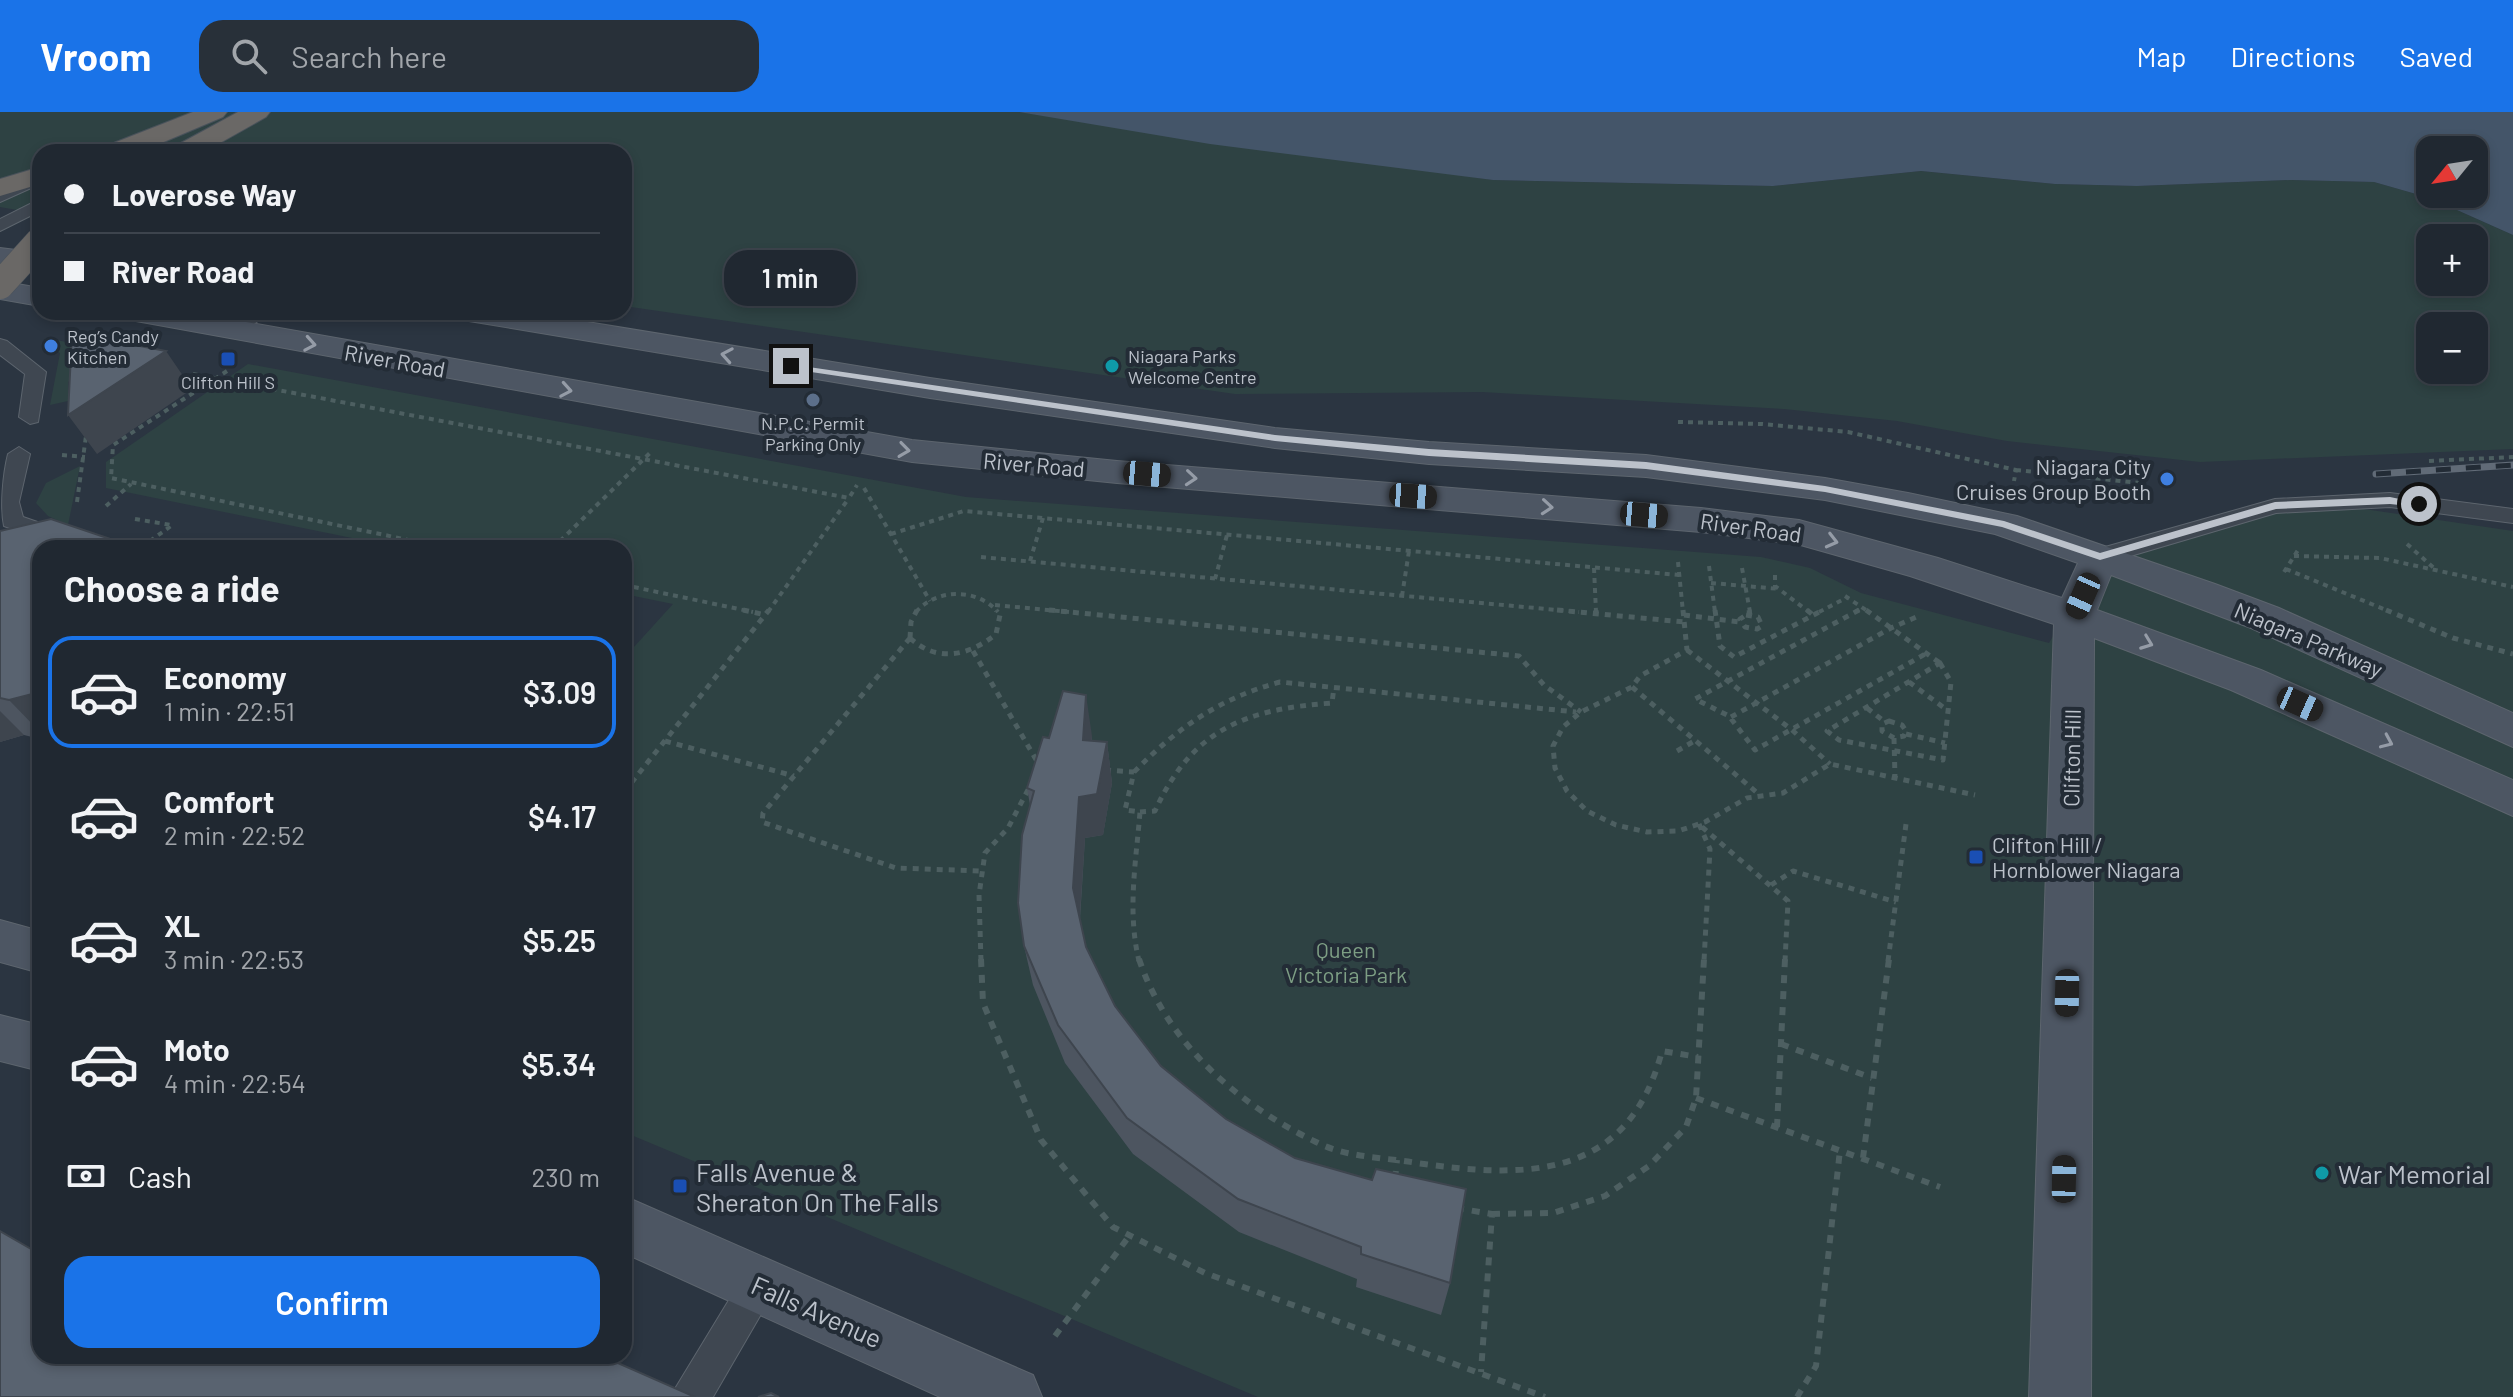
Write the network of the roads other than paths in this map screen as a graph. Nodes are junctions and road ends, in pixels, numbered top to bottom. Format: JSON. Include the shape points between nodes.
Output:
{"nodes":[{"id":1,"x":257,"y":112,"type":"edge"},
{"id":2,"x":210,"y":114,"type":"edge"},
{"id":3,"x":135,"y":144,"type":"edge"},
{"id":4,"x":154,"y":144,"type":"edge"},
{"id":5,"x":199,"y":144,"type":"edge"},
{"id":6,"x":32,"y":178,"type":"edge"},
{"id":7,"x":3,"y":190,"type":"edge"},
{"id":8,"x":32,"y":208,"type":"edge"},
{"id":9,"x":0,"y":226,"type":"edge"},
{"id":10,"x":32,"y":238,"type":"edge"},
{"id":11,"x":32,"y":250,"type":"edge"},
{"id":12,"x":0,"y":256,"type":"edge"},
{"id":13,"x":32,"y":261,"type":"edge"},
{"id":14,"x":0,"y":287,"type":"edge"},
{"id":15,"x":32,"y":295,"type":"edge"},
{"id":16,"x":517,"y":320,"type":"edge"},
{"id":17,"x":246,"y":321,"type":"edge"},
{"id":18,"x":0,"y":345,"type":"edge"},
{"id":19,"x":30,"y":417,"type":"dead end"},
{"id":20,"x":19,"y":454,"type":"dead end"},
{"id":21,"x":2513,"y":516,"type":"edge"},
{"id":22,"x":65,"y":540,"type":"edge"},
{"id":23,"x":2100,"y":557,"type":"junction"},
{"id":24,"x":2074,"y":616,"type":"junction"},
{"id":25,"x":2513,"y":731,"type":"edge"},
{"id":26,"x":2513,"y":799,"type":"edge"},
{"id":27,"x":0,"y":941,"type":"edge"},
{"id":28,"x":32,"y":950,"type":"edge"},
{"id":29,"x":0,"y":1038,"type":"edge"},
{"id":30,"x":32,"y":1046,"type":"edge"},
{"id":31,"x":632,"y":1228,"type":"edge"},
{"id":32,"x":759,"y":1285,"type":"junction"},
{"id":33,"x":690,"y":1397,"type":"edge"},
{"id":34,"x":1011,"y":1397,"type":"edge"},
{"id":35,"x":2060,"y":1397,"type":"edge"}],
"edges":[{"from":1,"to":5,"type":"highway"},
{"from":2,"to":3,"type":"highway"},
{"from":2,"to":4,"type":"lane"},
{"from":6,"to":7,"type":"highway"},
{"from":8,"to":9,"type":"lane"},
{"from":10,"to":12,"type":"lane"},
{"from":11,"to":14,"type":"highway","bridge":true},
{"from":12,"to":13,"type":"main road"},
{"from":14,"to":15,"type":"main road"},
{"from":23,"to":16,"type":"main road","name":"River Road","one_way":true,"via":[[2004,524],[1825,489],[1646,466],[1275,438],[914,386]]},
{"from":17,"to":24,"type":"main road","name":"River Road","one_way":true,"via":[[912,451],[1799,532]]},
{"from":18,"to":19,"type":"lane","via":[[36,372]]},
{"from":20,"to":22,"type":"lane","via":[[7,502],[12,521]]},
{"from":21,"to":23,"type":"lane","via":[[2390,500],[2275,506]]},
{"from":23,"to":24,"type":"main road","name":"Clifton Hill"},
{"from":23,"to":25,"type":"main road","name":"Niagara Parkway","via":[[2265,618]]},
{"from":24,"to":26,"type":"main road","one_way":true,"via":[[2246,680]]},
{"from":24,"to":35,"type":"main road","name":"Clifton Hill"},
{"from":27,"to":28,"type":"main road"},
{"from":29,"to":30,"type":"main road"},
{"from":31,"to":32,"type":"main road","name":"Falls Avenue"},
{"from":32,"to":33,"type":"lane"},
{"from":32,"to":34,"type":"main road","name":"Falls Avenue"}]}
